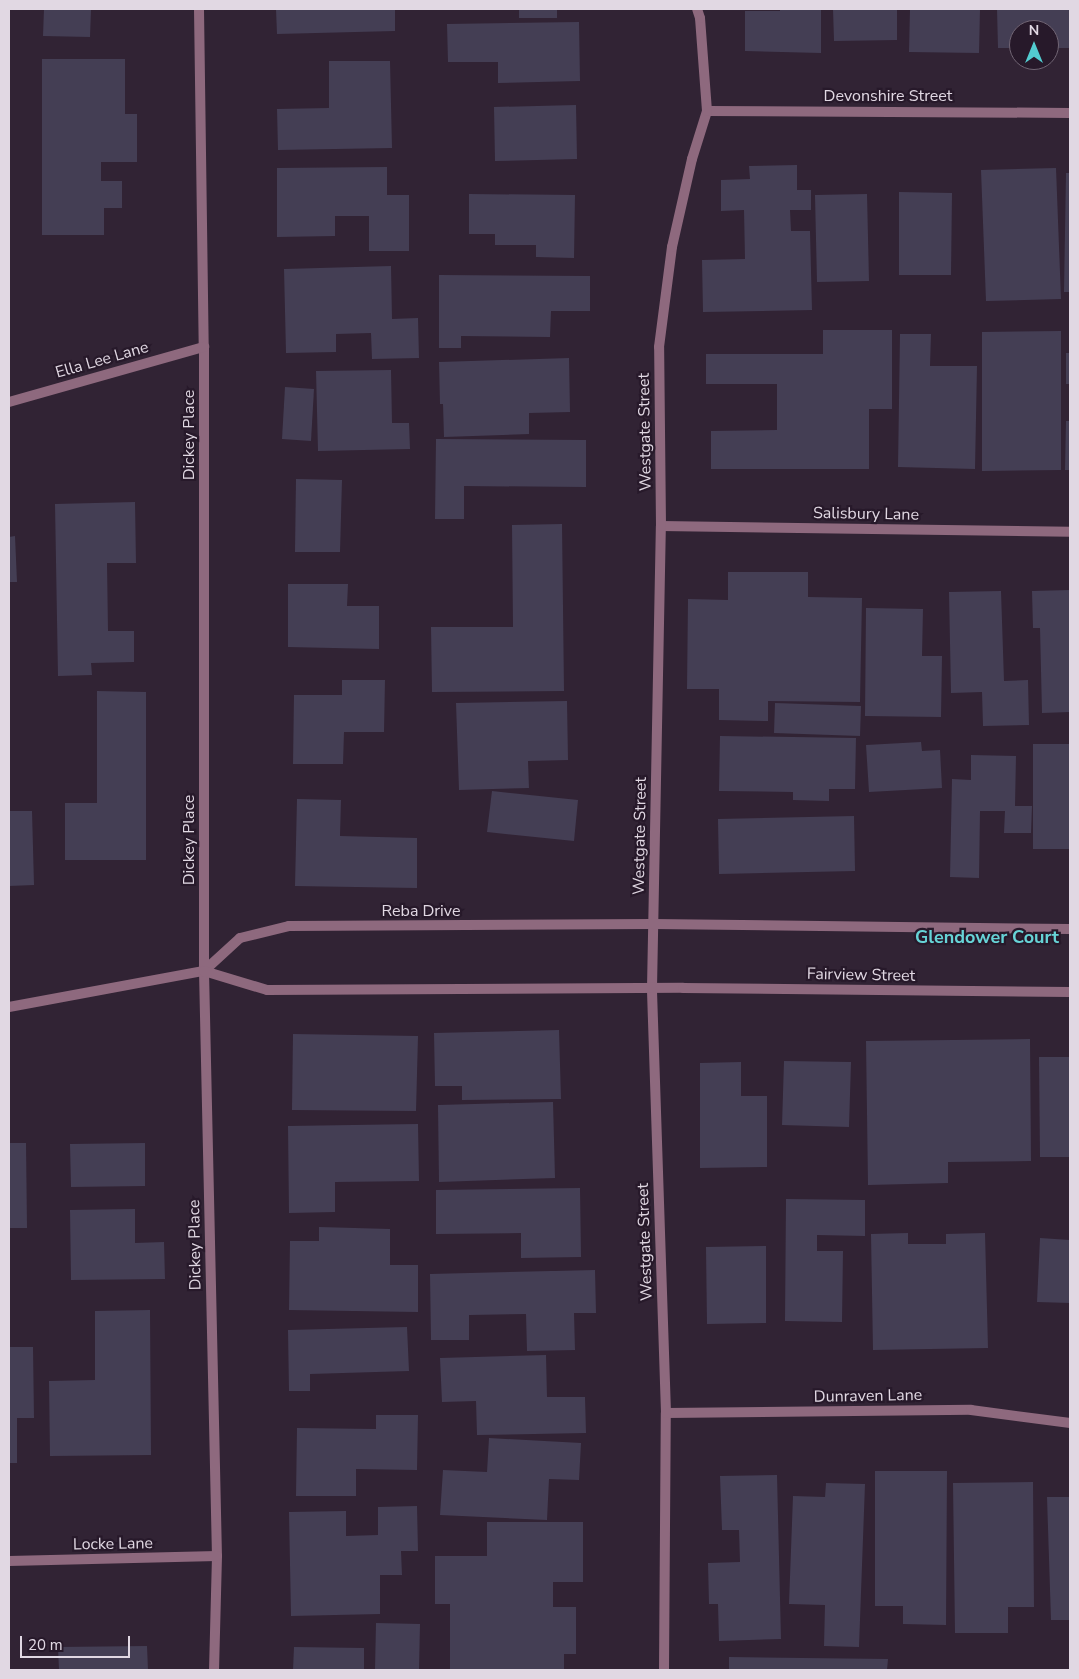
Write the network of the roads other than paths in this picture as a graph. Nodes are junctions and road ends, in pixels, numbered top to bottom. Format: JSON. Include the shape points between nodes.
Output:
{"nodes":[{"id":1,"x":199,"y":9,"type":"edge"},
{"id":2,"x":697,"y":9,"type":"edge"},
{"id":3,"x":707,"y":111,"type":"junction"},
{"id":4,"x":1070,"y":113,"type":"edge"},
{"id":5,"x":204,"y":347,"type":"junction"},
{"id":6,"x":9,"y":402,"type":"edge"},
{"id":7,"x":661,"y":526,"type":"junction"},
{"id":8,"x":1070,"y":532,"type":"edge"},
{"id":9,"x":653,"y":924,"type":"junction"},
{"id":10,"x":1070,"y":930,"type":"edge"},
{"id":11,"x":204,"y":970,"type":"junction"},
{"id":12,"x":652,"y":988,"type":"junction"},
{"id":13,"x":1070,"y":992,"type":"edge"},
{"id":14,"x":9,"y":1007,"type":"edge"},
{"id":15,"x":666,"y":1413,"type":"junction"},
{"id":16,"x":1070,"y":1423,"type":"edge"},
{"id":17,"x":218,"y":1556,"type":"junction"},
{"id":18,"x":9,"y":1561,"type":"edge"},
{"id":19,"x":214,"y":1670,"type":"edge"},
{"id":20,"x":664,"y":1670,"type":"edge"}],
"edges":[{"from":1,"to":5,"type":"street","name":"Dickey Place"},
{"from":2,"to":3,"type":"street","name":"Westgate Street"},
{"from":3,"to":4,"type":"street","name":"Devonshire Street"},
{"from":3,"to":7,"type":"street","name":"Westgate Street","via":[[692,159],[672,247],[659,347]]},
{"from":5,"to":6,"type":"street","name":"Ella Lee Lane"},
{"from":5,"to":11,"type":"street","name":"Dickey Place"},
{"from":7,"to":8,"type":"street","name":"Salisbury Lane"},
{"from":7,"to":9,"type":"street","name":"Westgate Street"},
{"from":9,"to":10,"type":"street"},
{"from":9,"to":11,"type":"street","name":"Reba Drive","via":[[289,926],[240,938]]},
{"from":9,"to":12,"type":"street","name":"Westgate Street"},
{"from":11,"to":12,"type":"street","via":[[267,990]]},
{"from":11,"to":14,"type":"street"},
{"from":11,"to":17,"type":"street","name":"Dickey Place"},
{"from":12,"to":13,"type":"street","name":"Fairview Street"},
{"from":12,"to":15,"type":"street","name":"Westgate Street"},
{"from":15,"to":16,"type":"street","name":"Dunraven Lane","via":[[971,1410]]},
{"from":15,"to":20,"type":"street","name":"Westgate Street"},
{"from":17,"to":18,"type":"street","name":"Locke Lane"},
{"from":17,"to":19,"type":"street","name":"Dickey Place"}]}
